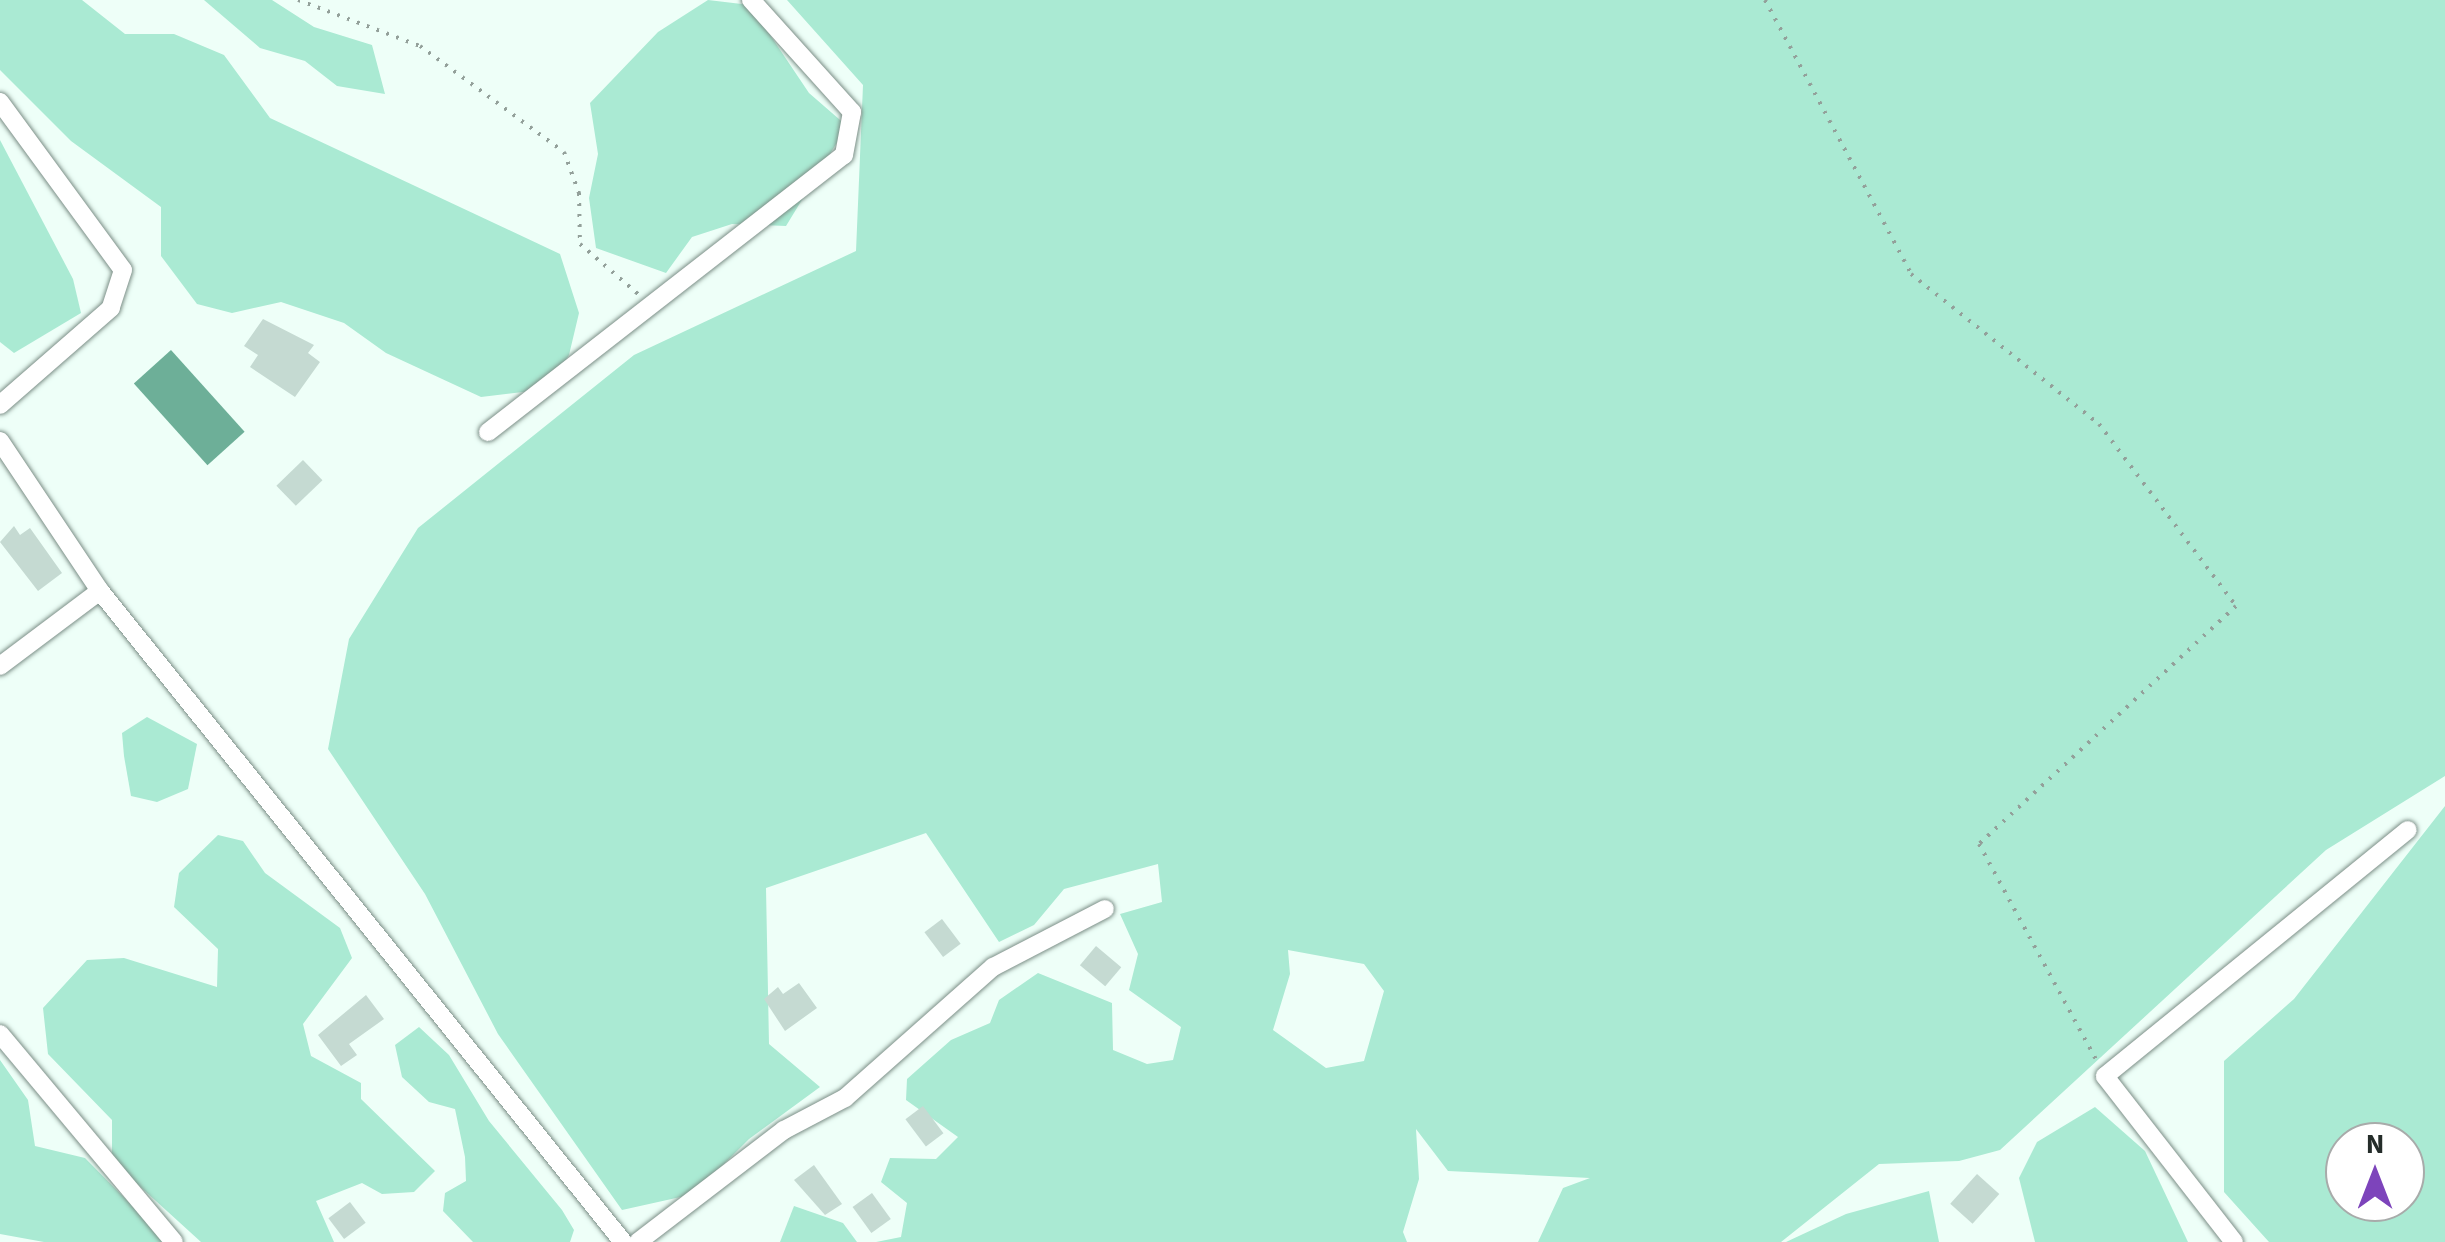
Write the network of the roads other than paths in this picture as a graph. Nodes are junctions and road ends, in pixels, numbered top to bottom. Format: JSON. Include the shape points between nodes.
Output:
{"nodes":[{"id":1,"x":751,"y":0,"type":"edge"},
{"id":2,"x":0,"y":102,"type":"edge"},
{"id":3,"x":0,"y":405,"type":"edge"},
{"id":4,"x":488,"y":432,"type":"dead end"},
{"id":5,"x":0,"y":441,"type":"edge"},
{"id":6,"x":100,"y":591,"type":"junction"},
{"id":7,"x":0,"y":666,"type":"edge"},
{"id":8,"x":2408,"y":830,"type":"dead end"},
{"id":9,"x":1105,"y":910,"type":"dead end"},
{"id":10,"x":0,"y":1034,"type":"edge"},
{"id":11,"x":618,"y":1240,"type":"edge"},
{"id":12,"x":174,"y":1242,"type":"edge"},
{"id":13,"x":638,"y":1242,"type":"edge"},
{"id":14,"x":2234,"y":1242,"type":"edge"}],
"edges":[{"from":1,"to":4,"type":"street","via":[[852,112],[844,154]]},
{"from":2,"to":3,"type":"street","via":[[123,270],[111,308]]},
{"from":5,"to":6,"type":"street"},
{"from":6,"to":7,"type":"street"},
{"from":6,"to":11,"type":"street"},
{"from":8,"to":14,"type":"street","via":[[2105,1076]]},
{"from":9,"to":13,"type":"street","via":[[993,967],[845,1098],[784,1130]]},
{"from":10,"to":12,"type":"street"}]}
